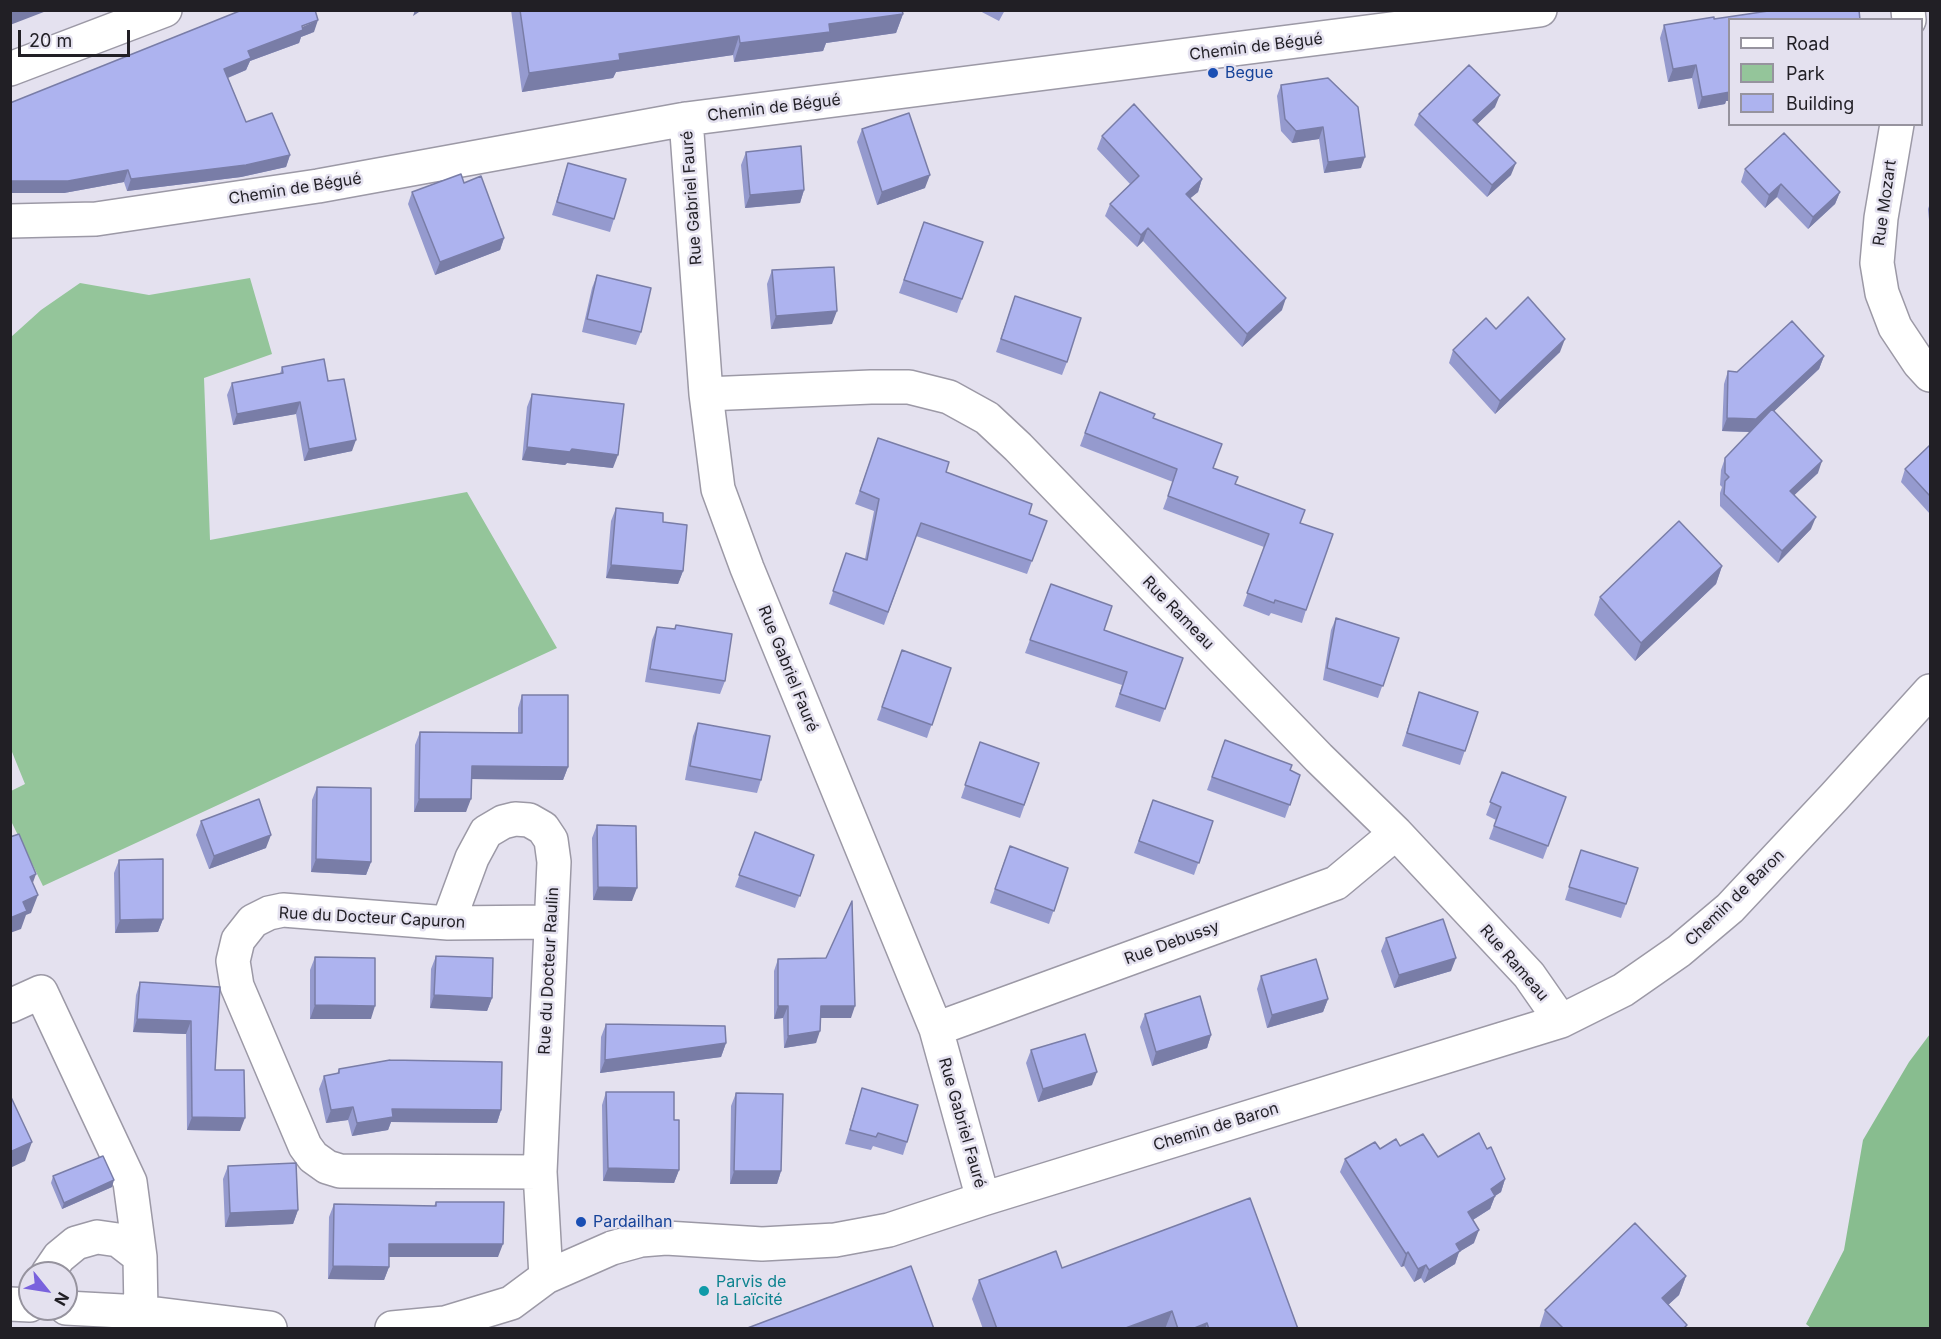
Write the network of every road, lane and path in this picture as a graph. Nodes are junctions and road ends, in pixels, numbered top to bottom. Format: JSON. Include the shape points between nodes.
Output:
{"nodes":[{"id":1,"x":165,"y":10,"type":"edge"},
{"id":2,"x":1540,"y":10,"type":"edge"},
{"id":3,"x":10,"y":69,"type":"edge"},
{"id":4,"x":686,"y":119,"type":"junction"},
{"id":5,"x":1897,"y":126,"type":"edge"},
{"id":6,"x":10,"y":221,"type":"edge"},
{"id":7,"x":1930,"y":375,"type":"edge"},
{"id":8,"x":706,"y":394,"type":"junction"},
{"id":9,"x":1930,"y":692,"type":"edge"},
{"id":10,"x":1395,"y":834,"type":"junction"},
{"id":11,"x":550,"y":922,"type":"junction"},
{"id":12,"x":448,"y":923,"type":"junction"},
{"id":13,"x":10,"y":1006,"type":"edge"},
{"id":14,"x":1561,"y":1021,"type":"junction"},
{"id":15,"x":936,"y":1029,"type":"junction"},
{"id":16,"x":540,"y":1172,"type":"junction"},
{"id":17,"x":983,"y":1199,"type":"junction"},
{"id":18,"x":140,"y":1257,"type":"junction"},
{"id":19,"x":56,"y":1261,"type":"edge"},
{"id":20,"x":546,"y":1277,"type":"junction"},
{"id":21,"x":78,"y":1309,"type":"edge"},
{"id":22,"x":141,"y":1312,"type":"junction"},
{"id":23,"x":270,"y":1329,"type":"edge"},
{"id":24,"x":392,"y":1329,"type":"edge"}],
"edges":[{"from":1,"to":3,"type":"street"},
{"from":2,"to":4,"type":"street","name":"Chemin de Bégué"},
{"from":4,"to":6,"type":"street","name":"Chemin de Bégué","via":[[306,188],[96,219]]},
{"from":4,"to":8,"type":"street","name":"Rue Gabriel Fauré"},
{"from":5,"to":7,"type":"street","name":"Rue Mozart","via":[[1877,264],[1882,293],[1895,327]]},
{"from":8,"to":10,"type":"street","name":"Rue Rameau","via":[[909,387],[949,397],[987,418]]},
{"from":8,"to":15,"type":"street","name":"Rue Gabriel Fauré","via":[[718,489]]},
{"from":9,"to":14,"type":"street","name":"Chemin de Baron","via":[[1730,908],[1679,951],[1623,990]]},
{"from":10,"to":14,"type":"street","name":"Rue Rameau","via":[[1529,975]]},
{"from":10,"to":15,"type":"street","name":"Rue Debussy","via":[[1336,883]]},
{"from":11,"to":12,"type":"street","name":"Rue du Docteur Capuron"},
{"from":11,"to":12,"type":"street","name":"Rue du Docteur Raulin","via":[[554,862],[551,840],[543,828],[529,820],[515,819],[486,832]]},
{"from":11,"to":16,"type":"street","name":"Rue du Docteur Raulin"},
{"from":12,"to":16,"type":"street","name":"Rue du Docteur Capuron","via":[[283,910],[269,913],[253,921],[238,940],[233,961],[237,986],[305,1146],[327,1167],[340,1171]]},
{"from":13,"to":18,"type":"street","via":[[41,992],[130,1182]]},
{"from":14,"to":17,"type":"street","name":"Chemin de Baron"},
{"from":15,"to":17,"type":"street","name":"Rue Gabriel Fauré"},
{"from":16,"to":20,"type":"street","name":"Rue du Docteur Raulin"},
{"from":17,"to":20,"type":"street","name":"Chemin de Baron","via":[[889,1230],[835,1240],[762,1244],[641,1240],[612,1248]]},
{"from":18,"to":19,"type":"street","via":[[118,1240],[97,1237],[76,1243]]},
{"from":18,"to":22,"type":"street"},
{"from":20,"to":24,"type":"street","name":"Chemin de Baron","via":[[511,1303],[445,1323]]},
{"from":21,"to":22,"type":"street"},
{"from":22,"to":23,"type":"street"}]}
